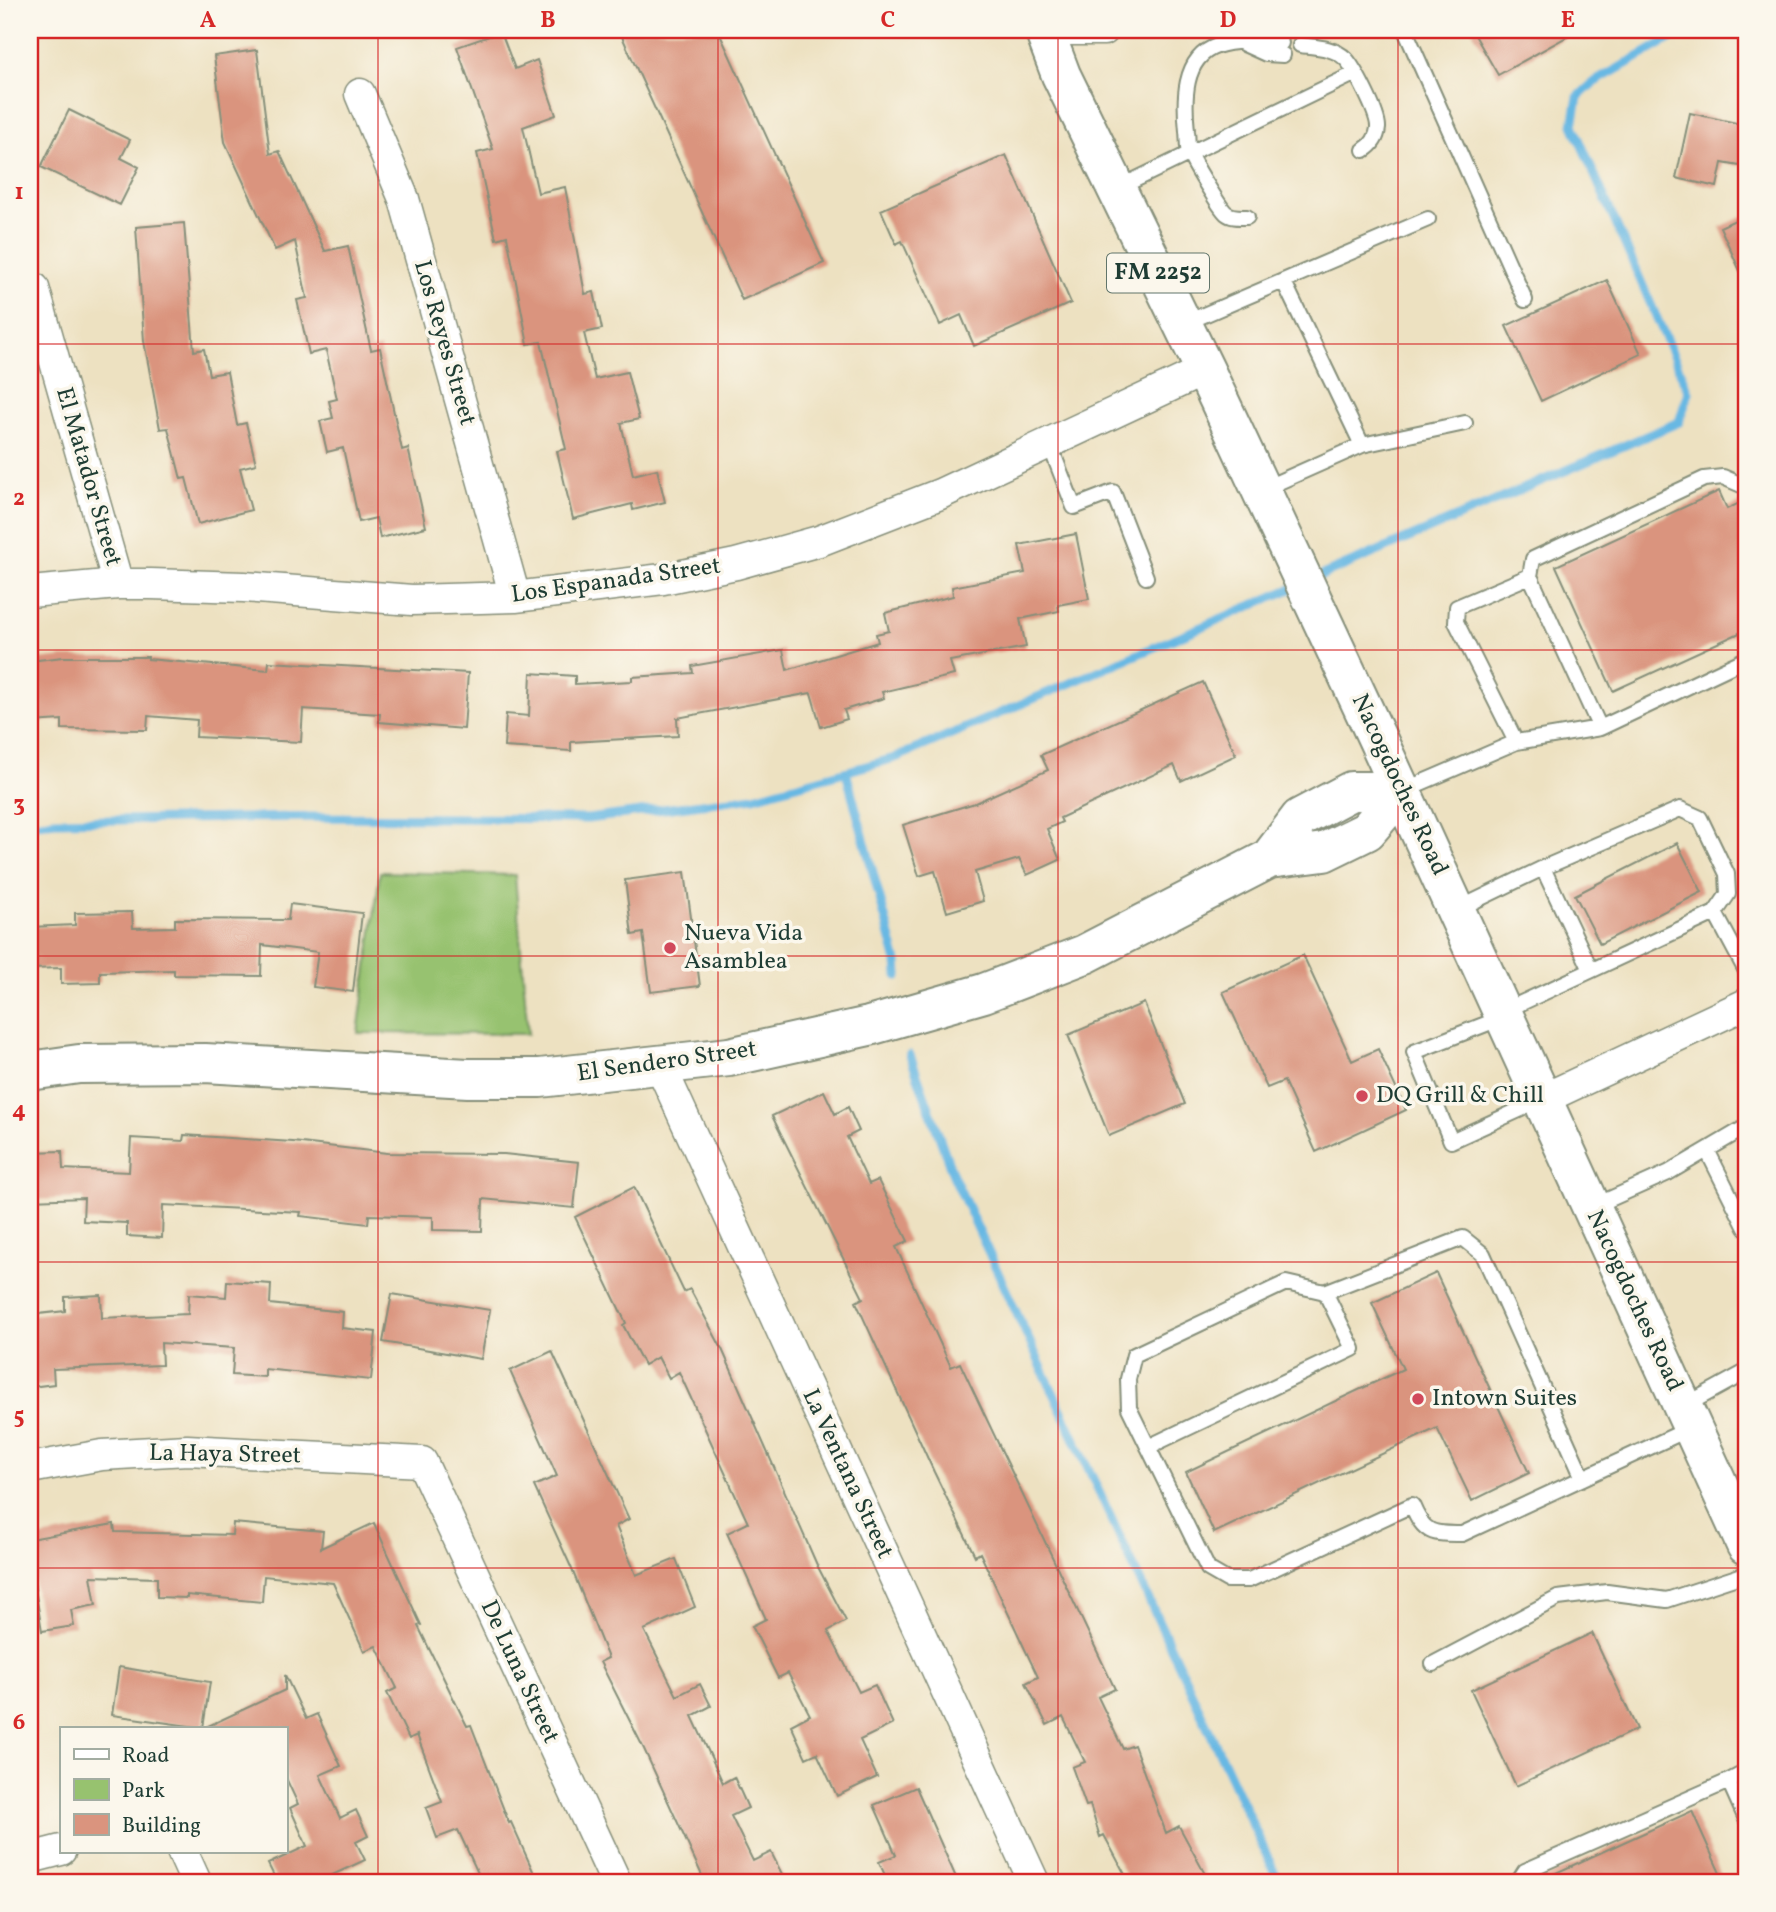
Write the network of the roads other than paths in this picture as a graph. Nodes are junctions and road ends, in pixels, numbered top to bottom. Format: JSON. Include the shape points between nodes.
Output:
{"nodes":[{"id":1,"x":1044,"y":30,"type":"edge"},
{"id":2,"x":1068,"y":30,"type":"edge"},
{"id":3,"x":1104,"y":30,"type":"edge"},
{"id":4,"x":1405,"y":30,"type":"edge"},
{"id":5,"x":1282,"y":49,"type":"dead end"},
{"id":6,"x":1300,"y":50,"type":"dead end"},
{"id":7,"x":1354,"y":74,"type":"junction"},
{"id":8,"x":360,"y":94,"type":"dead end"},
{"id":9,"x":1364,"y":150,"type":"dead end"},
{"id":10,"x":1189,"y":153,"type":"junction"},
{"id":11,"x":1116,"y":188,"type":"junction"},
{"id":12,"x":1247,"y":217,"type":"dead end"},
{"id":13,"x":1428,"y":219,"type":"dead end"},
{"id":14,"x":1284,"y":282,"type":"junction"},
{"id":15,"x":34,"y":288,"type":"dead end"},
{"id":16,"x":1525,"y":300,"type":"dead end"},
{"id":17,"x":1182,"y":324,"type":"junction"},
{"id":18,"x":1205,"y":370,"type":"junction"},
{"id":19,"x":1465,"y":423,"type":"dead end"},
{"id":20,"x":1049,"y":443,"type":"junction"},
{"id":21,"x":1362,"y":445,"type":"junction"},
{"id":22,"x":1746,"y":487,"type":"edge"},
{"id":23,"x":1266,"y":503,"type":"junction"},
{"id":24,"x":1530,"y":576,"type":"junction"},
{"id":25,"x":1146,"y":577,"type":"dead end"},
{"id":26,"x":118,"y":584,"type":"junction"},
{"id":27,"x":30,"y":592,"type":"edge"},
{"id":28,"x":515,"y":597,"type":"junction"},
{"id":29,"x":1746,"y":659,"type":"edge"},
{"id":30,"x":1600,"y":728,"type":"junction"},
{"id":31,"x":1516,"y":741,"type":"junction"},
{"id":32,"x":1401,"y":791,"type":"junction"},
{"id":33,"x":1543,"y":868,"type":"junction"},
{"id":34,"x":1457,"y":910,"type":"junction"},
{"id":35,"x":1715,"y":913,"type":"junction"},
{"id":36,"x":1591,"y":970,"type":"junction"},
{"id":37,"x":1746,"y":971,"type":"edge"},
{"id":38,"x":1746,"y":1004,"type":"edge"},
{"id":39,"x":1504,"y":1014,"type":"junction"},
{"id":40,"x":660,"y":1065,"type":"junction"},
{"id":41,"x":30,"y":1071,"type":"edge"},
{"id":42,"x":1541,"y":1100,"type":"junction"},
{"id":43,"x":1746,"y":1127,"type":"edge"},
{"id":44,"x":1707,"y":1150,"type":"junction"},
{"id":45,"x":1590,"y":1208,"type":"junction"},
{"id":46,"x":1746,"y":1228,"type":"edge"},
{"id":47,"x":1325,"y":1292,"type":"junction"},
{"id":48,"x":1746,"y":1372,"type":"edge"},
{"id":49,"x":1687,"y":1417,"type":"junction"},
{"id":50,"x":1148,"y":1447,"type":"junction"},
{"id":51,"x":422,"y":1462,"type":"joint"},
{"id":52,"x":30,"y":1468,"type":"edge"},
{"id":53,"x":1583,"y":1478,"type":"junction"},
{"id":54,"x":1742,"y":1524,"type":"edge"},
{"id":55,"x":1746,"y":1574,"type":"edge"},
{"id":56,"x":1433,"y":1664,"type":"dead end"},
{"id":57,"x":1746,"y":1772,"type":"edge"},
{"id":58,"x":1729,"y":1781,"type":"junction"},
{"id":59,"x":1746,"y":1819,"type":"edge"},
{"id":60,"x":60,"y":1850,"type":"edge"},
{"id":61,"x":183,"y":1853,"type":"edge"},
{"id":62,"x":30,"y":1858,"type":"edge"},
{"id":63,"x":196,"y":1882,"type":"edge"},
{"id":64,"x":616,"y":1882,"type":"edge"},
{"id":65,"x":1034,"y":1882,"type":"edge"},
{"id":66,"x":1518,"y":1882,"type":"edge"}],
"edges":[{"from":1,"to":11,"type":"main road","name":"Nacogdoches Road","number":"FM 2252"},
{"from":2,"to":3,"type":"street"},
{"from":4,"to":16,"type":"lane"},
{"from":5,"to":10,"type":"lane","via":[[1266,54],[1240,41],[1214,47],[1200,57],[1186,88]]},
{"from":6,"to":7,"type":"lane","via":[[1324,54],[1331,50],[1345,59]]},
{"from":7,"to":9,"type":"lane","via":[[1378,128]]},
{"from":7,"to":10,"type":"lane"},
{"from":8,"to":28,"type":"street","name":"Los Reyes Street","via":[[404,199]]},
{"from":10,"to":11,"type":"lane"},
{"from":10,"to":12,"type":"lane","via":[[1226,213]]},
{"from":11,"to":17,"type":"main road","name":"Nacogdoches Road","number":"FM 2252"},
{"from":13,"to":14,"type":"lane"},
{"from":14,"to":17,"type":"lane"},
{"from":14,"to":21,"type":"lane"},
{"from":15,"to":26,"type":"street","name":"El Matador Street"},
{"from":17,"to":18,"type":"main road","name":"Nacogdoches Road","number":"FM 2252"},
{"from":18,"to":20,"type":"street","name":"Los Espanada Street"},
{"from":18,"to":23,"type":"main road","name":"Nacogdoches Road","number":"FM 2252"},
{"from":19,"to":21,"type":"lane"},
{"from":20,"to":25,"type":"lane","via":[[1074,507],[1113,492]]},
{"from":20,"to":28,"type":"street","name":"Los Espanada Street","via":[[940,494],[819,541],[663,579]]},
{"from":21,"to":23,"type":"lane"},
{"from":22,"to":24,"type":"lane","via":[[1723,477],[1703,479],[1533,559]]},
{"from":23,"to":32,"type":"main road","name":"Nacogdoches Road","number":"FM 2252"},
{"from":24,"to":30,"type":"lane"},
{"from":24,"to":31,"type":"lane","via":[[1457,607],[1456,622]]},
{"from":26,"to":27,"type":"street","name":"Los Espanada Street"},
{"from":26,"to":28,"type":"street","name":"Los Espanada Street","via":[[244,587],[412,600]]},
{"from":29,"to":30,"type":"lane"},
{"from":30,"to":31,"type":"lane"},
{"from":31,"to":32,"type":"lane"},
{"from":32,"to":34,"type":"main road","name":"Nacogdoches Road","number":"FM 2252"},
{"from":32,"to":40,"type":"main road","name":"El Sendero Street","via":[[1351,791],[1300,818],[1269,859],[1085,954],[984,993],[869,1026],[729,1057]]},
{"from":33,"to":34,"type":"lane"},
{"from":33,"to":35,"type":"lane","via":[[1680,809],[1700,818],[1727,874],[1728,894]]},
{"from":33,"to":36,"type":"lane"},
{"from":34,"to":39,"type":"main road","name":"Nacogdoches Road","number":"FM 2252"},
{"from":35,"to":36,"type":"lane"},
{"from":35,"to":37,"type":"lane"},
{"from":36,"to":39,"type":"lane"},
{"from":38,"to":42,"type":"street"},
{"from":39,"to":42,"type":"main road","name":"Nacogdoches Road","number":"FM 2252"},
{"from":39,"to":42,"type":"lane","via":[[1414,1052],[1451,1141]]},
{"from":40,"to":41,"type":"main road","name":"El Sendero Street","via":[[540,1078],[205,1063],[79,1064]]},
{"from":40,"to":65,"type":"street","name":"La Ventana Street"},
{"from":42,"to":45,"type":"main road","name":"Nacogdoches Road","number":"FM 2252"},
{"from":43,"to":44,"type":"lane"},
{"from":44,"to":45,"type":"lane"},
{"from":44,"to":46,"type":"lane"},
{"from":45,"to":49,"type":"main road","name":"Nacogdoches Road","number":"FM 2252"},
{"from":47,"to":50,"type":"lane","via":[[1353,1349]]},
{"from":47,"to":50,"type":"lane","via":[[1286,1283],[1134,1355],[1128,1379],[1129,1408]]},
{"from":47,"to":53,"type":"lane","via":[[1463,1238],[1483,1254]]},
{"from":48,"to":49,"type":"lane"},
{"from":49,"to":53,"type":"lane"},
{"from":49,"to":54,"type":"main road","name":"Nacogdoches Road","number":"FM 2252"},
{"from":50,"to":53,"type":"lane","via":[[1208,1569],[1227,1580],[1249,1580],[1412,1505],[1420,1525],[1435,1534],[1462,1534]]},
{"from":51,"to":52,"type":"street","name":"La Haya Street","via":[[187,1450],[102,1455]]},
{"from":51,"to":64,"type":"street","name":"De Luna Street"},
{"from":55,"to":56,"type":"lane","via":[[1667,1600],[1608,1592],[1558,1598]]},
{"from":57,"to":58,"type":"lane"},
{"from":58,"to":59,"type":"lane"},
{"from":58,"to":66,"type":"lane","via":[[1525,1871]]},
{"from":60,"to":62,"type":"street"},
{"from":61,"to":63,"type":"street"}]}
